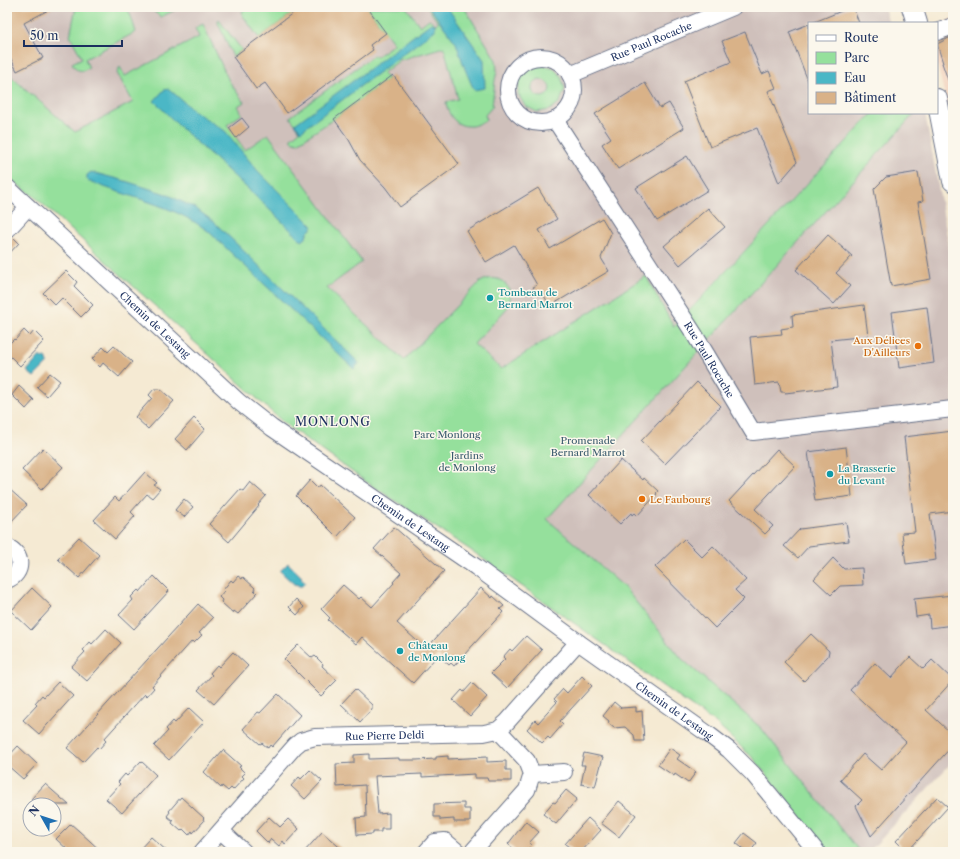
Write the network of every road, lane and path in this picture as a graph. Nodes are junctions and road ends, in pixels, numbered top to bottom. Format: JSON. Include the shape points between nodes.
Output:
{"nodes":[{"id":1,"x":733,"y":7,"type":"edge"},
{"id":2,"x":912,"y":7,"type":"edge"},
{"id":3,"x":916,"y":22,"type":"edge"},
{"id":4,"x":953,"y":26,"type":"edge"},
{"id":5,"x":938,"y":32,"type":"edge"},
{"id":6,"x":570,"y":75,"type":"junction"},
{"id":7,"x":938,"y":104,"type":"edge"},
{"id":8,"x":555,"y":120,"type":"junction"},
{"id":9,"x":953,"y":182,"type":"edge"},
{"id":10,"x":7,"y":187,"type":"edge"},
{"id":11,"x":28,"y":207,"type":"junction"},
{"id":12,"x":7,"y":230,"type":"edge"},
{"id":13,"x":953,"y":409,"type":"edge"},
{"id":14,"x":7,"y":546,"type":"edge"},
{"id":15,"x":7,"y":580,"type":"edge"},
{"id":16,"x":578,"y":642,"type":"junction"},
{"id":17,"x":498,"y":730,"type":"junction"},
{"id":18,"x":564,"y":772,"type":"dead end"},
{"id":19,"x":532,"y":774,"type":"junction"},
{"id":20,"x":221,"y":831,"type":"junction"},
{"id":21,"x":202,"y":852,"type":"edge"},
{"id":22,"x":244,"y":852,"type":"edge"},
{"id":23,"x":426,"y":852,"type":"edge"},
{"id":24,"x":458,"y":852,"type":"edge"},
{"id":25,"x":472,"y":852,"type":"edge"},
{"id":26,"x":817,"y":852,"type":"edge"}],
"edges":[{"from":1,"to":6,"type":"street","name":"Rue Paul Rocache"},
{"from":2,"to":3,"type":"main road"},
{"from":4,"to":5,"type":"street"},
{"from":6,"to":8,"type":"street","via":[[574,92],[571,104]]},
{"from":6,"to":8,"type":"street","via":[[555,59],[544,56],[526,59],[510,76],[507,87],[510,103],[516,113],[526,120],[537,123]]},
{"from":7,"to":9,"type":"main road"},
{"from":8,"to":13,"type":"street","name":"Rue Paul Rocache","via":[[693,332],[753,432]]},
{"from":10,"to":11,"type":"street","name":"Chemin de Lestang"},
{"from":11,"to":12,"type":"street"},
{"from":11,"to":16,"type":"street","name":"Chemin de Lestang","via":[[239,402],[272,428],[476,568]]},
{"from":14,"to":15,"type":"street","via":[[16,553],[20,564],[16,575]]},
{"from":16,"to":17,"type":"street"},
{"from":16,"to":26,"type":"street","name":"Chemin de Lestang","via":[[729,750],[753,774]]},
{"from":17,"to":19,"type":"street","via":[[527,760]]},
{"from":17,"to":20,"type":"street","name":"Rue Pierre Deldi","via":[[484,733],[309,738],[295,746]]},
{"from":18,"to":19,"type":"street"},
{"from":19,"to":25,"type":"street","via":[[527,790]]},
{"from":20,"to":21,"type":"street","name":"Rue Pierre Deldi"},
{"from":20,"to":22,"type":"street"},
{"from":23,"to":24,"type":"street","via":[[436,842],[445,841]]}]}
